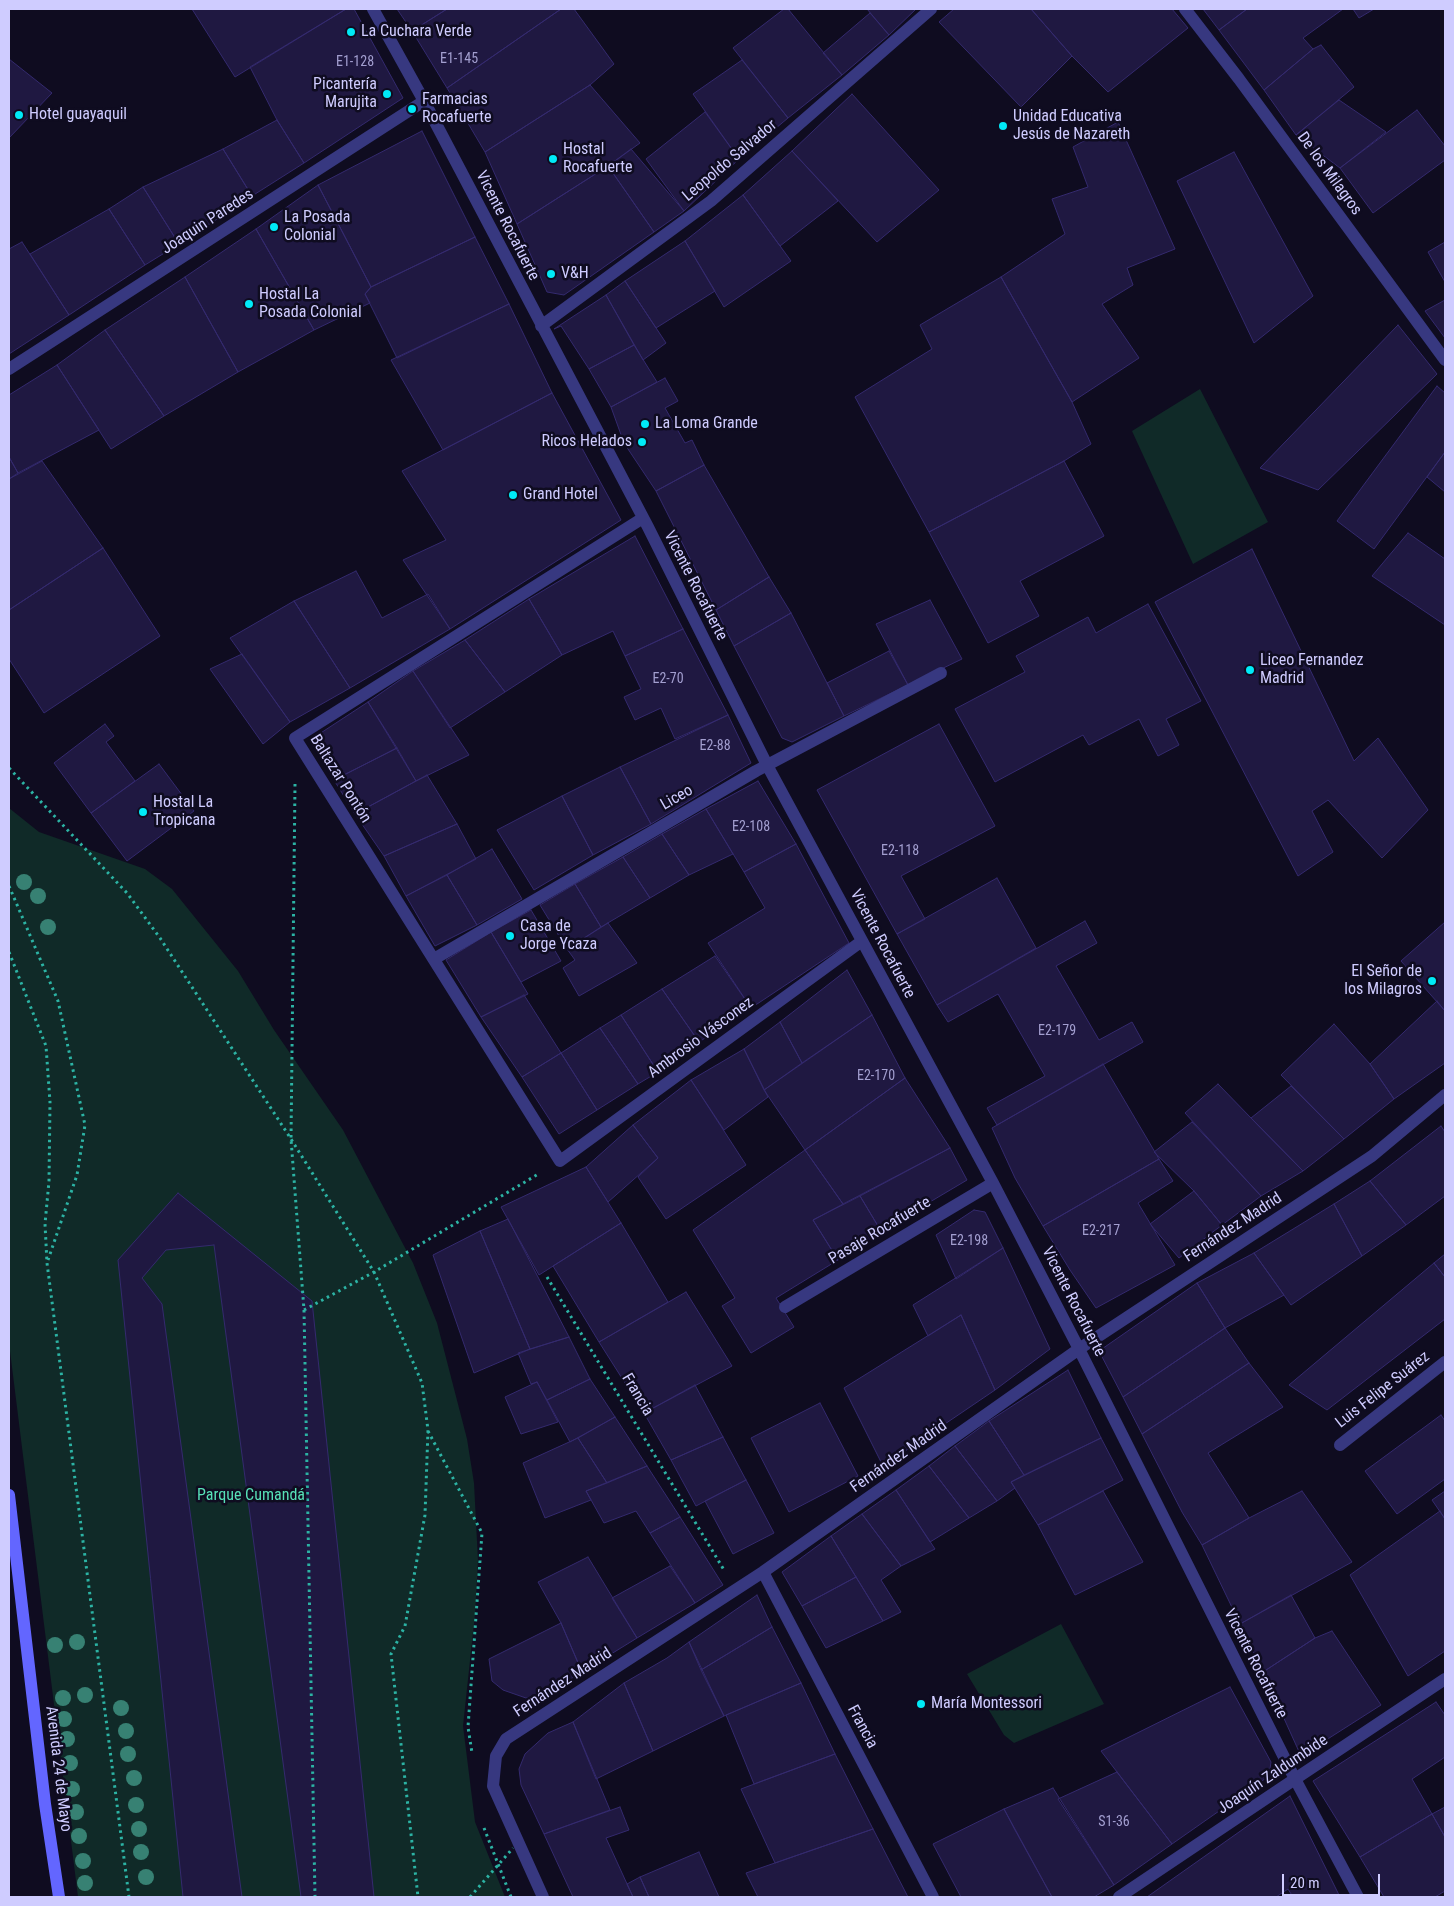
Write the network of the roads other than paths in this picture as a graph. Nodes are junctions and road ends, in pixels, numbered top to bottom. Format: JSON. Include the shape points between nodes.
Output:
{"nodes":[{"id":1,"x":374,"y":9,"type":"edge"},
{"id":2,"x":931,"y":9,"type":"edge"},
{"id":3,"x":1185,"y":9,"type":"edge"},
{"id":4,"x":424,"y":101,"type":"junction"},
{"id":5,"x":541,"y":326,"type":"junction"},
{"id":6,"x":1445,"y":360,"type":"edge"},
{"id":7,"x":9,"y":370,"type":"edge"},
{"id":8,"x":643,"y":518,"type":"junction"},
{"id":9,"x":941,"y":673,"type":"dead end"},
{"id":10,"x":767,"y":765,"type":"junction"},
{"id":11,"x":862,"y":941,"type":"junction"},
{"id":12,"x":434,"y":959,"type":"junction"},
{"id":13,"x":1445,"y":1095,"type":"edge"},
{"id":14,"x":560,"y":1161,"type":"joint"},
{"id":15,"x":993,"y":1183,"type":"junction"},
{"id":16,"x":785,"y":1307,"type":"dead end"},
{"id":17,"x":1079,"y":1349,"type":"junction"},
{"id":18,"x":1445,"y":1362,"type":"edge"},
{"id":19,"x":1340,"y":1444,"type":"dead end"},
{"id":20,"x":9,"y":1495,"type":"edge"},
{"id":21,"x":763,"y":1572,"type":"junction"},
{"id":22,"x":1445,"y":1679,"type":"edge"},
{"id":23,"x":1295,"y":1780,"type":"junction"},
{"id":24,"x":59,"y":1897,"type":"edge"},
{"id":25,"x":543,"y":1897,"type":"edge"},
{"id":26,"x":932,"y":1897,"type":"edge"},
{"id":27,"x":1119,"y":1897,"type":"edge"},
{"id":28,"x":1358,"y":1897,"type":"edge"}],
"edges":[{"from":1,"to":4,"type":"street","name":"Vicente Rocafuerte"},
{"from":2,"to":5,"type":"street","name":"Leopoldo Salvador","via":[[712,201]]},
{"from":3,"to":6,"type":"street","name":"De los Milagros"},
{"from":4,"to":5,"type":"street","name":"Vicente Rocafuerte"},
{"from":4,"to":7,"type":"street","name":"Joaquin Paredes"},
{"from":5,"to":8,"type":"street","name":"Vicente Rocafuerte"},
{"from":8,"to":10,"type":"street","name":"Vicente Rocafuerte"},
{"from":8,"to":12,"type":"street","name":"Baltazar Pontón","via":[[295,738]]},
{"from":9,"to":10,"type":"street","name":"Liceo"},
{"from":10,"to":11,"type":"street","name":"Vicente Rocafuerte"},
{"from":10,"to":12,"type":"street","name":"Liceo"},
{"from":11,"to":14,"type":"street","name":"Ambrosio Vásconez"},
{"from":11,"to":15,"type":"street","name":"Vicente Rocafuerte"},
{"from":12,"to":14,"type":"street","name":"Baltazar Pontón"},
{"from":13,"to":17,"type":"street","name":"Fernández Madrid","via":[[1372,1156]]},
{"from":15,"to":16,"type":"street","name":"Pasaje Rocafuerte"},
{"from":15,"to":17,"type":"street","name":"Vicente Rocafuerte"},
{"from":17,"to":21,"type":"street","name":"Fernández Madrid"},
{"from":17,"to":23,"type":"street","name":"Vicente Rocafuerte"},
{"from":18,"to":19,"type":"street","name":"Luis Felipe Suárez"},
{"from":20,"to":24,"type":"main road","name":"Avenida 24 de Mayo"},
{"from":21,"to":25,"type":"street","name":"Fernández Madrid","via":[[506,1740],[496,1756],[492,1786]]},
{"from":21,"to":26,"type":"street","name":"Francia"},
{"from":22,"to":23,"type":"street","name":"Joaquín Zaldumbide"},
{"from":23,"to":27,"type":"street","name":"Joaquín Zaldumbide"},
{"from":23,"to":28,"type":"street","name":"Vicente Rocafuerte"}]}
